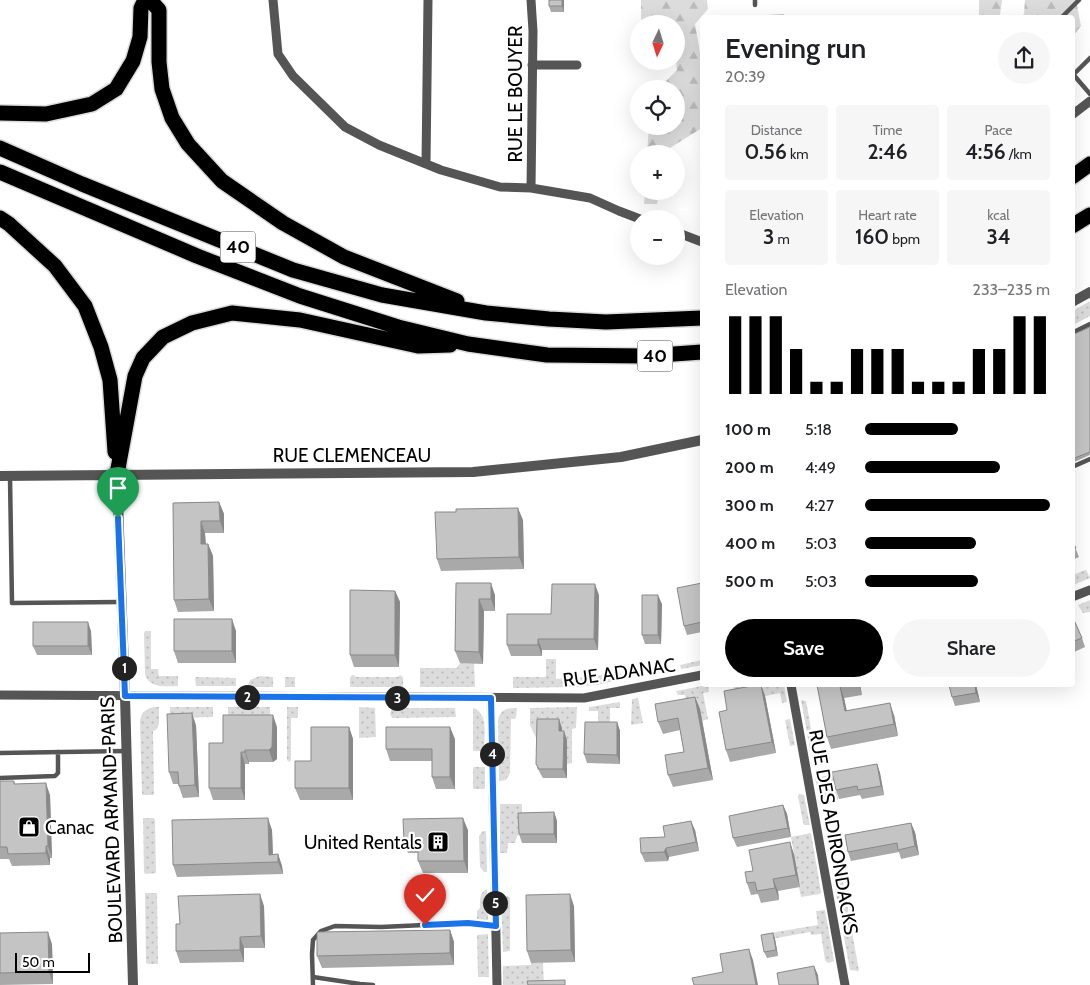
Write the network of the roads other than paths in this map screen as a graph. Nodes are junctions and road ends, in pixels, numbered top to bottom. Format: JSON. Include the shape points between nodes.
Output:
{"nodes":[{"id":1,"x":145,"y":0,"type":"edge"},
{"id":2,"x":150,"y":0,"type":"edge"},
{"id":3,"x":273,"y":0,"type":"edge"},
{"id":4,"x":428,"y":0,"type":"edge"},
{"id":5,"x":531,"y":0,"type":"edge"},
{"id":6,"x":1079,"y":0,"type":"edge"},
{"id":7,"x":1065,"y":15,"type":"edge"},
{"id":8,"x":1090,"y":58,"type":"edge"},
{"id":9,"x":532,"y":65,"type":"junction"},
{"id":10,"x":577,"y":65,"type":"dead end"},
{"id":11,"x":1075,"y":72,"type":"edge"},
{"id":12,"x":1075,"y":76,"type":"edge"},
{"id":13,"x":1090,"y":94,"type":"edge"},
{"id":14,"x":1090,"y":101,"type":"edge"},
{"id":15,"x":0,"y":113,"type":"edge"},
{"id":16,"x":1075,"y":113,"type":"edge"},
{"id":17,"x":0,"y":148,"type":"edge"},
{"id":18,"x":426,"y":164,"type":"junction"},
{"id":19,"x":1090,"y":164,"type":"edge"},
{"id":20,"x":0,"y":172,"type":"edge"},
{"id":21,"x":1075,"y":175,"type":"edge"},
{"id":22,"x":531,"y":188,"type":"junction"},
{"id":23,"x":630,"y":215,"type":"edge"},
{"id":24,"x":1090,"y":215,"type":"edge"},
{"id":25,"x":0,"y":218,"type":"edge"},
{"id":26,"x":1075,"y":224,"type":"edge"},
{"id":27,"x":685,"y":235,"type":"edge"},
{"id":28,"x":700,"y":241,"type":"edge"},
{"id":29,"x":1090,"y":292,"type":"edge"},
{"id":30,"x":1075,"y":300,"type":"edge"},
{"id":31,"x":486,"y":312,"type":"junction"},
{"id":32,"x":700,"y":318,"type":"edge"},
{"id":33,"x":1090,"y":324,"type":"edge"},
{"id":34,"x":1075,"y":331,"type":"edge"},
{"id":35,"x":468,"y":344,"type":"junction"},
{"id":36,"x":700,"y":352,"type":"edge"},
{"id":37,"x":700,"y":440,"type":"edge"},
{"id":38,"x":1090,"y":459,"type":"edge"},
{"id":39,"x":1075,"y":466,"type":"edge"},
{"id":40,"x":117,"y":474,"type":"junction"},
{"id":41,"x":5,"y":476,"type":"edge"},
{"id":42,"x":1090,"y":590,"type":"edge"},
{"id":43,"x":1075,"y":596,"type":"edge"},
{"id":44,"x":122,"y":602,"type":"junction"},
{"id":45,"x":700,"y":675,"type":"edge"},
{"id":46,"x":791,"y":687,"type":"edge"},
{"id":47,"x":0,"y":696,"type":"edge"},
{"id":48,"x":125,"y":696,"type":"junction"},
{"id":49,"x":491,"y":698,"type":"junction"},
{"id":50,"x":58,"y":752,"type":"junction"},
{"id":51,"x":126,"y":752,"type":"junction"},
{"id":52,"x":0,"y":753,"type":"edge"},
{"id":53,"x":0,"y":778,"type":"edge"},
{"id":54,"x":496,"y":926,"type":"junction"},
{"id":55,"x":313,"y":978,"type":"junction"},
{"id":56,"x":133,"y":985,"type":"edge"},
{"id":57,"x":313,"y":985,"type":"edge"},
{"id":58,"x":373,"y":985,"type":"edge"},
{"id":59,"x":497,"y":985,"type":"edge"},
{"id":60,"x":845,"y":985,"type":"edge"}],
"edges":[{"from":1,"to":15,"type":"highway","via":[[133,61],[116,89],[92,104],[46,114]]},
{"from":2,"to":31,"type":"highway","via":[[159,10],[162,89],[172,118],[188,144],[222,181],[283,223],[344,257]]},
{"from":3,"to":18,"type":"street","via":[[278,54],[293,76],[345,127]]},
{"from":4,"to":18,"type":"street"},
{"from":5,"to":9,"type":"street","name":"RUE LE BOUYER"},
{"from":6,"to":7,"type":"lane"},
{"from":8,"to":11,"type":"lane"},
{"from":9,"to":10,"type":"street"},
{"from":9,"to":22,"type":"street","name":"RUE LE BOUYER"},
{"from":12,"to":13,"type":"lane"},
{"from":14,"to":16,"type":"street"},
{"from":17,"to":31,"type":"highway","number":"40","via":[[293,270],[382,294]]},
{"from":18,"to":22,"type":"street","via":[[500,187]]},
{"from":19,"to":21,"type":"highway"},
{"from":20,"to":35,"type":"highway","number":"40","via":[[300,296],[398,327]]},
{"from":22,"to":23,"type":"street","via":[[590,198]]},
{"from":24,"to":26,"type":"highway"},
{"from":25,"to":40,"type":"highway","via":[[56,266],[85,306],[110,380]]},
{"from":27,"to":28,"type":"street"},
{"from":29,"to":30,"type":"street"},
{"from":31,"to":32,"type":"highway","number":"40","via":[[606,322]]},
{"from":33,"to":34,"type":"lane"},
{"from":35,"to":36,"type":"highway","number":"40","via":[[548,355],[646,356]]},
{"from":35,"to":40,"type":"highway","via":[[418,346],[300,320],[232,313],[192,322],[163,336],[143,358],[135,376]]},
{"from":37,"to":40,"type":"street","name":"RUE CLEMENCEAU","via":[[622,458],[473,472]]},
{"from":38,"to":39,"type":"lane"},
{"from":40,"to":41,"type":"street","name":"RUE CLEMENCEAU"},
{"from":40,"to":44,"type":"street","name":"BOULEVARD ARMAND-PARIS"},
{"from":41,"to":44,"type":"lane","via":[[12,603]]},
{"from":42,"to":43,"type":"street"},
{"from":44,"to":48,"type":"street","name":"BOULEVARD ARMAND-PARIS"},
{"from":45,"to":49,"type":"street","name":"RUE ADANAC","via":[[584,698]]},
{"from":46,"to":60,"type":"street","name":"RUE DES ADIRONDACKS"},
{"from":47,"to":48,"type":"street","name":"RUE ADANAC"},
{"from":48,"to":49,"type":"street","name":"RUE ADANAC"},
{"from":48,"to":51,"type":"street","name":"BOULEVARD ARMAND-PARIS"},
{"from":49,"to":54,"type":"street"},
{"from":50,"to":51,"type":"lane"},
{"from":50,"to":52,"type":"lane"},
{"from":50,"to":53,"type":"lane","via":[[58,773],[55,776]]},
{"from":51,"to":56,"type":"street","name":"BOULEVARD ARMAND-PARIS"},
{"from":54,"to":55,"type":"lane","via":[[468,923],[335,926],[321,931],[313,940]]},
{"from":54,"to":59,"type":"street"},
{"from":55,"to":57,"type":"lane"},
{"from":55,"to":58,"type":"lane"}]}
